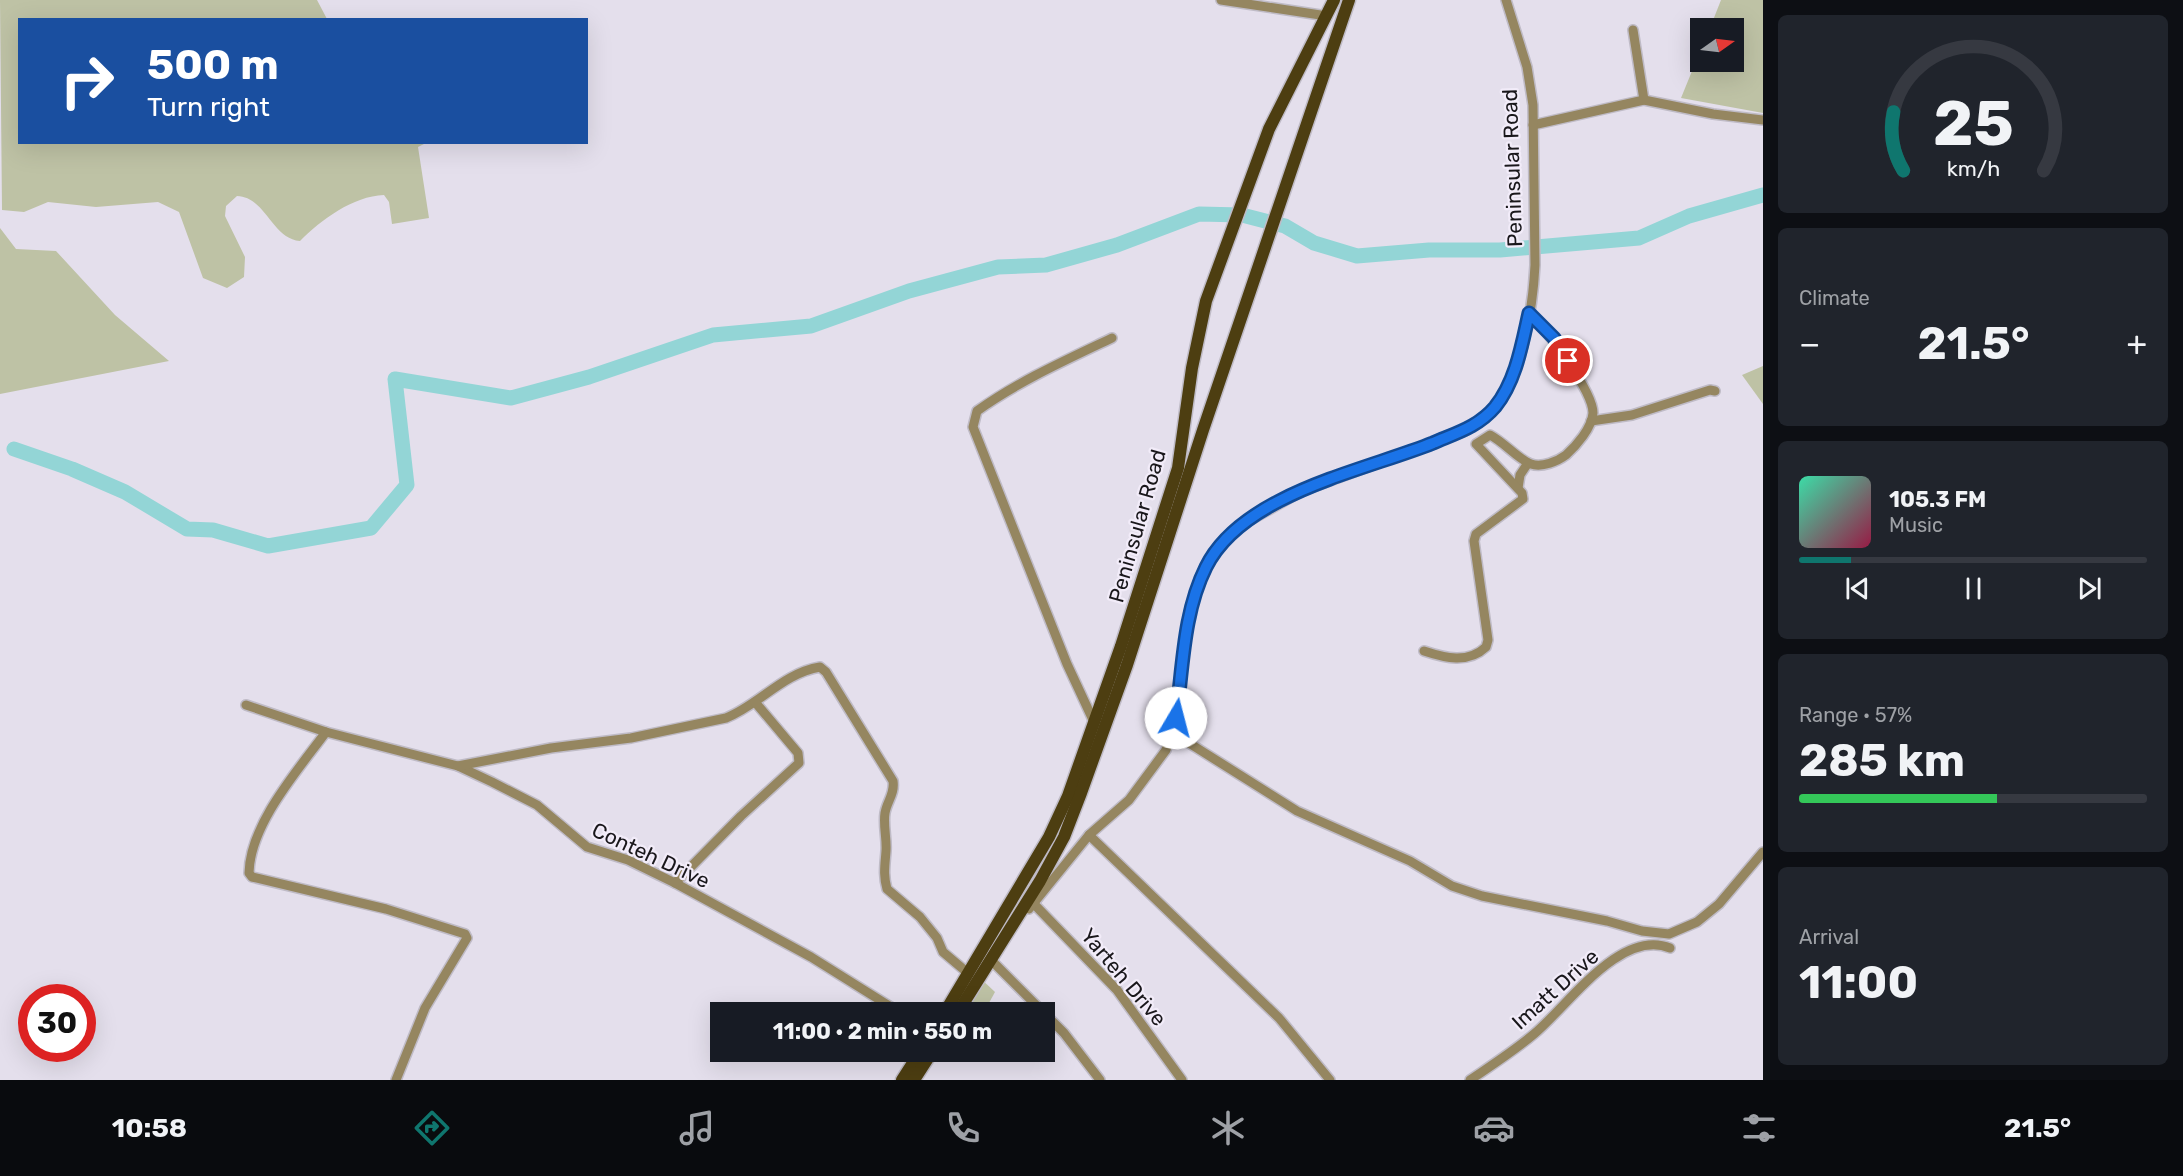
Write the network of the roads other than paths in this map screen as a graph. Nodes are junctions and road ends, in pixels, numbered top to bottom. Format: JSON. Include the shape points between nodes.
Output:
{"nodes":[{"id":1,"x":1221,"y":0,"type":"edge"},
{"id":2,"x":1334,"y":0,"type":"edge"},
{"id":3,"x":1349,"y":0,"type":"edge"},
{"id":4,"x":1506,"y":0,"type":"edge"},
{"id":5,"x":1327,"y":16,"type":"junction"},
{"id":6,"x":1633,"y":30,"type":"dead end"},
{"id":7,"x":1644,"y":100,"type":"junction"},
{"id":8,"x":1763,"y":120,"type":"edge"},
{"id":9,"x":1533,"y":125,"type":"junction"},
{"id":10,"x":1529,"y":313,"type":"junction"},
{"id":11,"x":1112,"y":338,"type":"dead end"},
{"id":12,"x":1715,"y":391,"type":"dead end"},
{"id":13,"x":1591,"y":421,"type":"junction"},
{"id":14,"x":1528,"y":463,"type":"junction"},
{"id":15,"x":1518,"y":488,"type":"junction"},
{"id":16,"x":1424,"y":651,"type":"dead end"},
{"id":17,"x":755,"y":702,"type":"junction"},
{"id":18,"x":246,"y":705,"type":"dead end"},
{"id":19,"x":1094,"y":722,"type":"junction"},
{"id":20,"x":326,"y":732,"type":"junction"},
{"id":21,"x":1173,"y":733,"type":"junction"},
{"id":22,"x":458,"y":766,"type":"junction"},
{"id":23,"x":1089,"y":835,"type":"junction"},
{"id":24,"x":1763,"y":852,"type":"edge"},
{"id":25,"x":675,"y":883,"type":"junction"},
{"id":26,"x":1033,"y":903,"type":"junction"},
{"id":27,"x":1005,"y":912,"type":"junction"},
{"id":28,"x":1016,"y":918,"type":"junction"},
{"id":29,"x":1670,"y":948,"type":"dead end"},
{"id":30,"x":992,"y":962,"type":"junction"},
{"id":31,"x":969,"y":974,"type":"junction"},
{"id":32,"x":883,"y":1002,"type":"edge"},
{"id":33,"x":951,"y":1002,"type":"edge"},
{"id":34,"x":965,"y":1002,"type":"edge"},
{"id":35,"x":914,"y":1062,"type":"edge"},
{"id":36,"x":926,"y":1062,"type":"edge"},
{"id":37,"x":396,"y":1080,"type":"edge"},
{"id":38,"x":902,"y":1080,"type":"edge"},
{"id":39,"x":914,"y":1080,"type":"edge"},
{"id":40,"x":1100,"y":1080,"type":"edge"},
{"id":41,"x":1182,"y":1080,"type":"edge"},
{"id":42,"x":1330,"y":1080,"type":"edge"},
{"id":43,"x":1470,"y":1080,"type":"edge"}],
"edges":[{"from":1,"to":5,"type":"street"},
{"from":2,"to":5,"type":"main road","name":"Peninsular Road"},
{"from":3,"to":28,"type":"main road","name":"Peninsular Road","via":[[1081,792],[1064,837]]},
{"from":4,"to":9,"type":"street","name":"Peninsular Road","via":[[1527,67]]},
{"from":5,"to":19,"type":"main road","name":"Peninsular Road","via":[[1293,76],[1226,242],[1198,333],[1175,477]]},
{"from":6,"to":7,"type":"street"},
{"from":7,"to":8,"type":"street"},
{"from":7,"to":9,"type":"street"},
{"from":9,"to":10,"type":"street","name":"Peninsular Road","via":[[1535,266]]},
{"from":10,"to":13,"type":"street","via":[[1554,338],[1568,361],[1591,405]]},
{"from":10,"to":21,"type":"street","name":"Peninsular Road","via":[[1509,382],[1494,408],[1475,424],[1414,451],[1302,491],[1238,527],[1219,546],[1206,567],[1189,612]]},
{"from":11,"to":19,"type":"street","via":[[1001,395],[974,417],[974,434]]},
{"from":12,"to":13,"type":"street","via":[[1632,415]]},
{"from":13,"to":14,"type":"street","via":[[1574,448],[1561,459]]},
{"from":14,"to":15,"type":"street"},
{"from":14,"to":15,"type":"street","via":[[1490,435],[1476,444]]},
{"from":15,"to":16,"type":"street","via":[[1521,502],[1476,534],[1474,541],[1486,647],[1462,658]]},
{"from":17,"to":22,"type":"street","via":[[741,712],[704,724]]},
{"from":17,"to":25,"type":"street","via":[[798,753],[799,763]]},
{"from":17,"to":31,"type":"street","via":[[777,685],[814,668],[826,672],[893,781],[894,792],[884,816],[883,866],[887,889],[920,917],[943,952]]},
{"from":18,"to":20,"type":"street","name":"Conteh Drive"},
{"from":19,"to":27,"type":"main road","name":"Peninsular Road","via":[[1049,837]]},
{"from":20,"to":22,"type":"street","name":"Conteh Drive"},
{"from":20,"to":37,"type":"street","via":[[264,822],[249,873],[252,877],[386,909],[465,933],[462,949],[425,1008]]},
{"from":21,"to":23,"type":"street","name":"Peninsular Road","via":[[1156,766],[1129,800]]},
{"from":21,"to":24,"type":"street","via":[[1297,812],[1410,861],[1452,886],[1642,932],[1669,934],[1697,922],[1719,904]]},
{"from":22,"to":25,"type":"street","name":"Conteh Drive","via":[[537,805],[587,847],[628,860]]},
{"from":23,"to":26,"type":"street","name":"Peninsular Road"},
{"from":23,"to":42,"type":"street","via":[[1279,1018]]},
{"from":25,"to":32,"type":"street","name":"Conteh Drive","via":[[811,957]]},
{"from":26,"to":28,"type":"street","name":"Peninsular Road"},
{"from":26,"to":41,"type":"street","name":"Yarteh Drive","via":[[1117,990]]},
{"from":27,"to":28,"type":"street"},
{"from":27,"to":31,"type":"main road","name":"Peninsular Road"},
{"from":28,"to":30,"type":"main road","name":"Peninsular Road"},
{"from":29,"to":43,"type":"street","name":"Imatt Drive","via":[[1651,944],[1603,966],[1532,1036]]},
{"from":30,"to":34,"type":"main road","name":"Peninsular Road"},
{"from":30,"to":40,"type":"street","via":[[1064,1033]]},
{"from":31,"to":33,"type":"main road","name":"Peninsular Road"},
{"from":35,"to":38,"type":"main road"},
{"from":36,"to":39,"type":"main road"}]}
